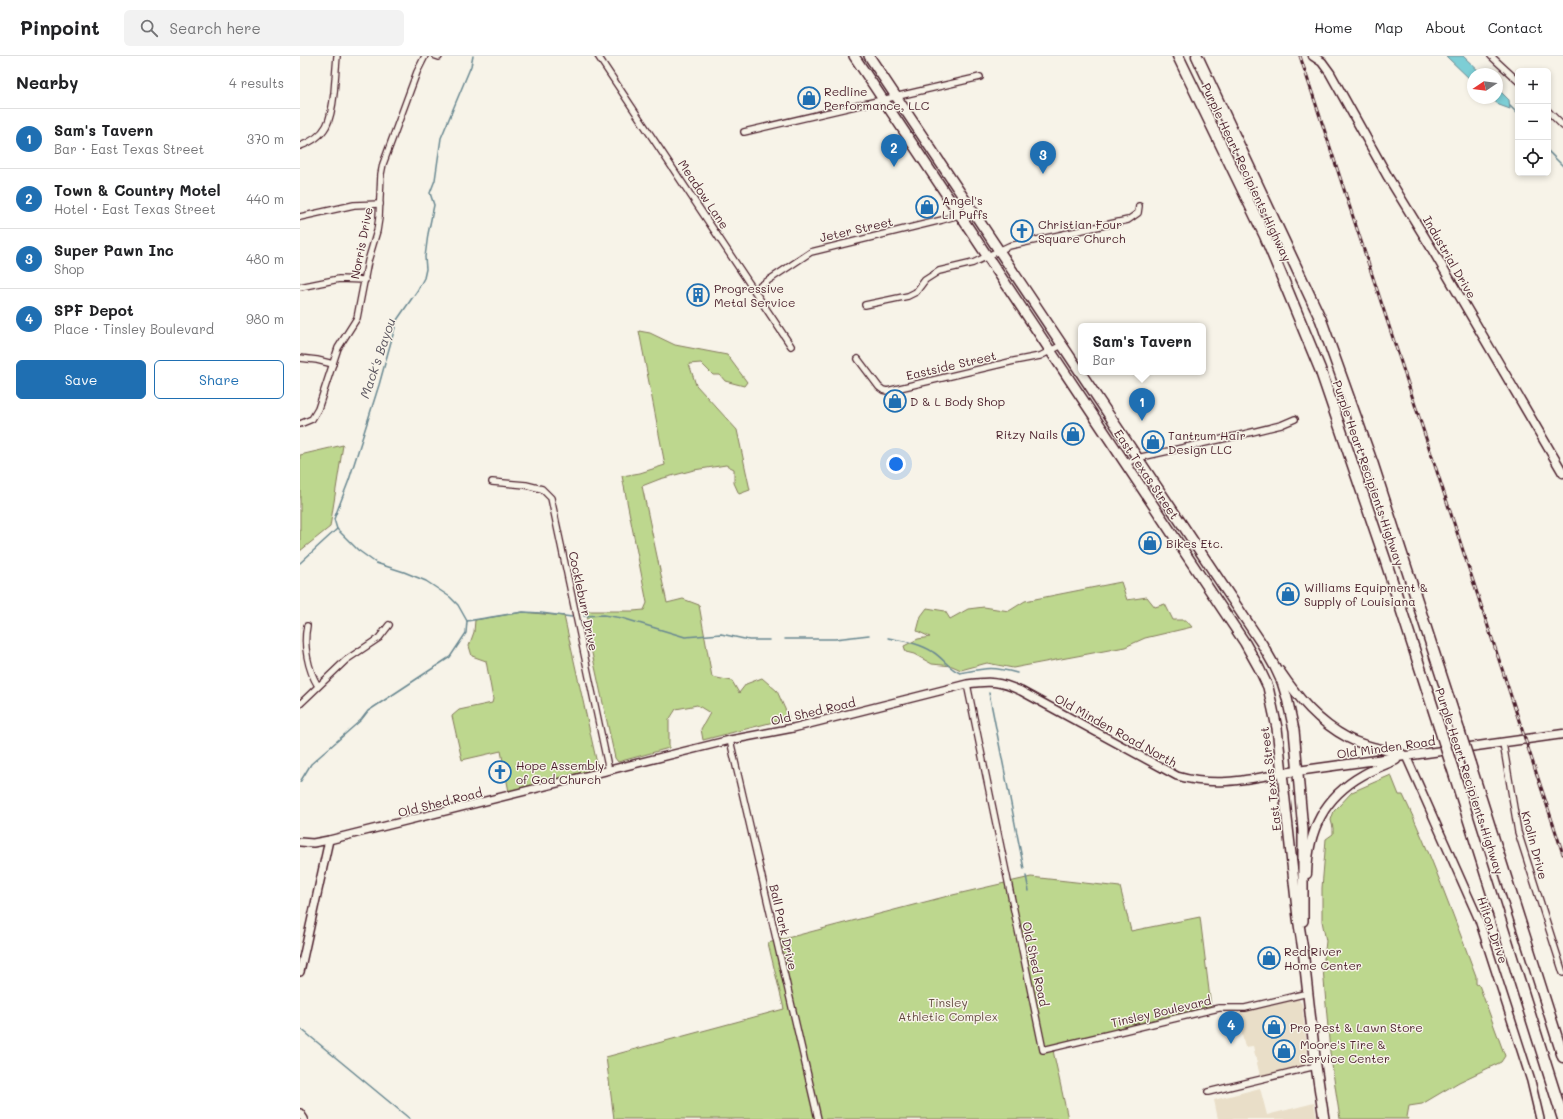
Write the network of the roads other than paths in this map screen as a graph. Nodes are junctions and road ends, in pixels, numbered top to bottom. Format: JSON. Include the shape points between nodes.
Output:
{"nodes":[{"id":1,"x":337,"y":56,"type":"edge"},
{"id":2,"x":425,"y":56,"type":"edge"},
{"id":3,"x":598,"y":56,"type":"edge"},
{"id":4,"x":854,"y":56,"type":"edge"},
{"id":5,"x":869,"y":56,"type":"edge"},
{"id":6,"x":1178,"y":56,"type":"edge"},
{"id":7,"x":1197,"y":56,"type":"edge"},
{"id":8,"x":1313,"y":56,"type":"edge"},
{"id":9,"x":1492,"y":56,"type":"edge"},
{"id":10,"x":980,"y":77,"type":"dead end"},
{"id":11,"x":1515,"y":78,"type":"edge"},
{"id":12,"x":896,"y":97,"type":"junction"},
{"id":13,"x":883,"y":99,"type":"junction"},
{"id":14,"x":1551,"y":114,"type":"edge"},
{"id":15,"x":1563,"y":126,"type":"edge"},
{"id":16,"x":744,"y":132,"type":"dead end"},
{"id":17,"x":300,"y":146,"type":"edge"},
{"id":18,"x":941,"y":164,"type":"junction"},
{"id":19,"x":930,"y":172,"type":"junction"},
{"id":20,"x":380,"y":204,"type":"junction"},
{"id":21,"x":1139,"y":206,"type":"dead end"},
{"id":22,"x":970,"y":207,"type":"junction"},
{"id":23,"x":959,"y":215,"type":"junction"},
{"id":24,"x":300,"y":217,"type":"edge"},
{"id":25,"x":999,"y":250,"type":"junction"},
{"id":26,"x":987,"y":256,"type":"junction"},
{"id":27,"x":365,"y":280,"type":"junction"},
{"id":28,"x":300,"y":287,"type":"edge"},
{"id":29,"x":754,"y":290,"type":"junction"},
{"id":30,"x":865,"y":305,"type":"dead end"},
{"id":31,"x":1062,"y":345,"type":"junction"},
{"id":32,"x":791,"y":346,"type":"dead end"},
{"id":33,"x":1051,"y":352,"type":"junction"},
{"id":34,"x":300,"y":358,"type":"edge"},
{"id":35,"x":858,"y":359,"type":"dead end"},
{"id":36,"x":333,"y":364,"type":"junction"},
{"id":37,"x":1078,"y":369,"type":"edge"},
{"id":38,"x":1082,"y":375,"type":"edge"},
{"id":39,"x":1109,"y":415,"type":"junction"},
{"id":40,"x":1295,"y":420,"type":"dead end"},
{"id":41,"x":1098,"y":423,"type":"junction"},
{"id":42,"x":300,"y":424,"type":"edge"},
{"id":43,"x":1137,"y":458,"type":"junction"},
{"id":44,"x":1125,"y":464,"type":"junction"},
{"id":45,"x":1563,"y":473,"type":"edge"},
{"id":46,"x":492,"y":482,"type":"dead end"},
{"id":47,"x":1178,"y":518,"type":"junction"},
{"id":48,"x":1167,"y":526,"type":"junction"},
{"id":49,"x":1244,"y":617,"type":"junction"},
{"id":50,"x":389,"y":625,"type":"dead end"},
{"id":51,"x":1233,"y":625,"type":"junction"},
{"id":52,"x":306,"y":626,"type":"dead end"},
{"id":53,"x":1262,"y":644,"type":"junction"},
{"id":54,"x":967,"y":684,"type":"junction"},
{"id":55,"x":318,"y":686,"type":"junction"},
{"id":56,"x":300,"y":704,"type":"edge"},
{"id":57,"x":1563,"y":734,"type":"edge"},
{"id":58,"x":730,"y":740,"type":"junction"},
{"id":59,"x":1503,"y":743,"type":"junction"},
{"id":60,"x":1406,"y":756,"type":"junction"},
{"id":61,"x":610,"y":771,"type":"junction"},
{"id":62,"x":1298,"y":771,"type":"junction"},
{"id":63,"x":1283,"y":773,"type":"junction"},
{"id":64,"x":329,"y":840,"type":"junction"},
{"id":65,"x":300,"y":842,"type":"edge"},
{"id":66,"x":1303,"y":924,"type":"junction"},
{"id":67,"x":1303,"y":950,"type":"junction"},
{"id":68,"x":300,"y":972,"type":"edge"},
{"id":69,"x":1563,"y":973,"type":"edge"},
{"id":70,"x":1308,"y":993,"type":"junction"},
{"id":71,"x":1043,"y":1050,"type":"joint"},
{"id":72,"x":1562,"y":1052,"type":"edge"},
{"id":73,"x":1316,"y":1066,"type":"junction"},
{"id":74,"x":1208,"y":1092,"type":"dead end"},
{"id":75,"x":300,"y":1112,"type":"edge"},
{"id":76,"x":304,"y":1119,"type":"edge"},
{"id":77,"x":818,"y":1119,"type":"edge"},
{"id":78,"x":1324,"y":1119,"type":"edge"},
{"id":79,"x":1540,"y":1119,"type":"edge"},
{"id":80,"x":1561,"y":1119,"type":"edge"}],
"edges":[{"from":1,"to":17,"type":"street","via":[[330,121],[318,137]]},
{"from":2,"to":20,"type":"street","name":"Norris Drive","via":[[383,164]]},
{"from":3,"to":29,"type":"street","name":"Meadow Lane"},
{"from":4,"to":13,"type":"main road","name":"East Texas Street"},
{"from":5,"to":12,"type":"main road","name":"East Texas Street"},
{"from":6,"to":80,"type":"highway","name":"Purple Heart Recipients Highway","bridge":true,"via":[[1265,236],[1320,369],[1385,558]]},
{"from":7,"to":72,"type":"highway","name":"Purple Heart Recipients Highway","bridge":true,"via":[[1321,320],[1373,465]]},
{"from":8,"to":45,"type":"main road","name":"Industrial Drive","via":[[1322,62],[1330,73],[1388,178]]},
{"from":9,"to":11,"type":"street"},
{"from":10,"to":12,"type":"street"},
{"from":12,"to":13,"type":"street"},
{"from":12,"to":18,"type":"main road","name":"East Texas Street"},
{"from":13,"to":16,"type":"street"},
{"from":13,"to":19,"type":"main road","name":"East Texas Street"},
{"from":14,"to":15,"type":"street"},
{"from":18,"to":19,"type":"street"},
{"from":18,"to":22,"type":"main road","name":"East Texas Street"},
{"from":19,"to":23,"type":"main road","name":"East Texas Street"},
{"from":20,"to":24,"type":"street","via":[[354,205]]},
{"from":20,"to":27,"type":"street","name":"Norris Drive","via":[[377,231]]},
{"from":21,"to":25,"type":"street","via":[[1138,213],[1128,220]]},
{"from":22,"to":23,"type":"street","name":"Jeter Street"},
{"from":22,"to":25,"type":"main road","name":"East Texas Street"},
{"from":23,"to":26,"type":"main road","name":"East Texas Street"},
{"from":23,"to":29,"type":"street","name":"Jeter Street","via":[[811,252]]},
{"from":25,"to":26,"type":"street"},
{"from":25,"to":31,"type":"main road","name":"East Texas Street"},
{"from":26,"to":30,"type":"street","via":[[973,263],[939,271],[908,296]]},
{"from":26,"to":33,"type":"main road","name":"East Texas Street"},
{"from":27,"to":28,"type":"street","via":[[339,279]]},
{"from":27,"to":36,"type":"street","name":"Norris Drive","via":[[357,318],[338,348]]},
{"from":29,"to":32,"type":"street","name":"Meadow Lane"},
{"from":31,"to":33,"type":"street","name":"Eastside Street"},
{"from":31,"to":37,"type":"main road","name":"East Texas Street"},
{"from":33,"to":35,"type":"street","name":"Eastside Street","via":[[887,391],[879,387]]},
{"from":33,"to":41,"type":"main road","name":"East Texas Street"},
{"from":34,"to":36,"type":"street"},
{"from":36,"to":42,"type":"street","name":"Norris Drive","via":[[315,415],[309,421]]},
{"from":38,"to":39,"type":"main road","name":"East Texas Street"},
{"from":39,"to":41,"type":"street"},
{"from":39,"to":43,"type":"main road","name":"East Texas Street"},
{"from":40,"to":43,"type":"street"},
{"from":41,"to":44,"type":"main road","name":"East Texas Street"},
{"from":43,"to":44,"type":"street"},
{"from":43,"to":47,"type":"main road","name":"East Texas Street"},
{"from":44,"to":48,"type":"main road","name":"East Texas Street"},
{"from":46,"to":61,"type":"street","name":"Cockleburr Drive","via":[[542,489],[551,498]]},
{"from":47,"to":48,"type":"street"},
{"from":47,"to":49,"type":"main road","name":"East Texas Street"},
{"from":48,"to":51,"type":"main road","name":"East Texas Street"},
{"from":49,"to":51,"type":"street"},
{"from":49,"to":53,"type":"main road","name":"East Texas Street"},
{"from":50,"to":55,"type":"street","via":[[379,638],[346,660]]},
{"from":51,"to":63,"type":"main road","name":"East Texas Street","via":[[1268,687]]},
{"from":52,"to":55,"type":"street","via":[[306,646],[312,674]]},
{"from":53,"to":60,"type":"main road","via":[[1294,691],[1319,718],[1349,738]]},
{"from":53,"to":62,"type":"main road","name":"East Texas Street","via":[[1276,668],[1287,698],[1294,730]]},
{"from":54,"to":58,"type":"street","name":"Old Shed Road","via":[[793,728]]},
{"from":54,"to":63,"type":"street","name":"Old Minden Road North","via":[[1005,684],[1167,772],[1187,779],[1212,783]]},
{"from":54,"to":71,"type":"street","name":"Old Shed Road"},
{"from":55,"to":56,"type":"street"},
{"from":57,"to":59,"type":"main road","name":"Old Minden Road"},
{"from":58,"to":61,"type":"street","name":"Old Shed Road"},
{"from":58,"to":77,"type":"street","name":"Ball Park Drive"},
{"from":59,"to":60,"type":"main road","name":"Old Minden Road"},
{"from":59,"to":69,"type":"street","name":"Knolin Drive","via":[[1518,832]]},
{"from":60,"to":62,"type":"main road","name":"Old Minden Road"},
{"from":60,"to":66,"type":"main road","via":[[1356,779],[1338,792],[1324,809],[1309,849]]},
{"from":60,"to":79,"type":"street","name":"Hilton Drive","via":[[1479,920],[1531,1082]]},
{"from":61,"to":64,"type":"street","name":"Old Shed Road"},
{"from":62,"to":63,"type":"main road","name":"Old Minden Road"},
{"from":62,"to":66,"type":"main road","name":"East Texas Street","via":[[1303,830]]},
{"from":63,"to":67,"type":"main road","name":"East Texas Street"},
{"from":64,"to":65,"type":"street","name":"Old Shed Road"},
{"from":64,"to":68,"type":"street"},
{"from":66,"to":67,"type":"main road","name":"East Texas Street"},
{"from":67,"to":70,"type":"main road","name":"East Texas Street"},
{"from":70,"to":71,"type":"street","name":"Tinsley Boulevard","via":[[1245,1008],[1219,1008]]},
{"from":70,"to":73,"type":"main road","name":"East Texas Street"},
{"from":73,"to":74,"type":"street"},
{"from":73,"to":78,"type":"main road","name":"East Texas Street"},
{"from":75,"to":76,"type":"street"}]}
